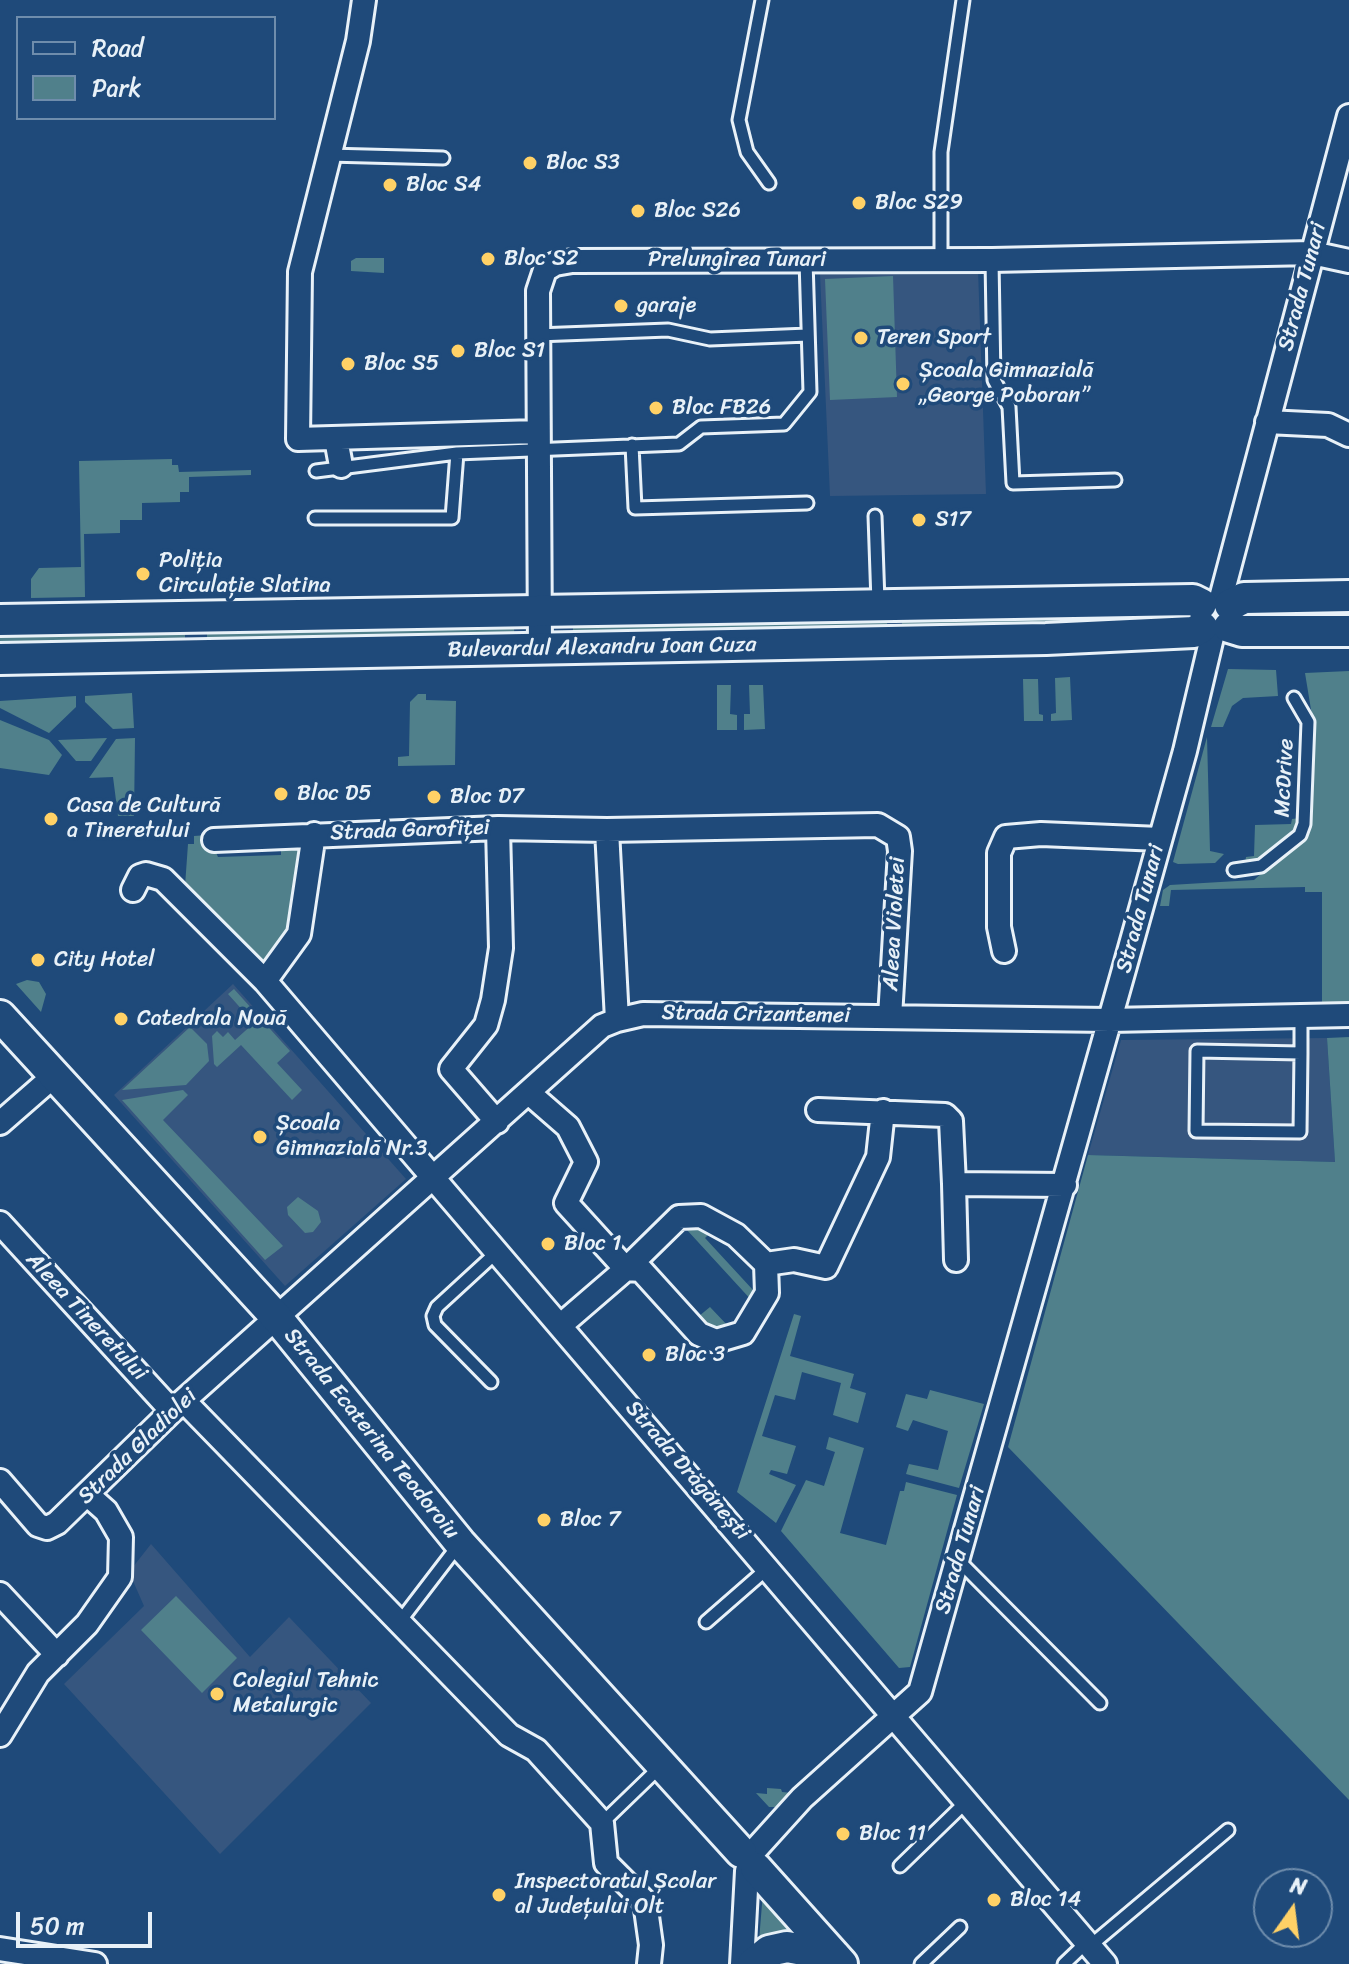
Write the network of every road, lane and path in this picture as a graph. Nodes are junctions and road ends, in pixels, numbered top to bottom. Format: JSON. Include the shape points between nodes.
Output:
{"nodes":[{"id":1,"x":364,"y":0,"type":"edge"},
{"id":2,"x":762,"y":0,"type":"edge"},
{"id":3,"x":963,"y":0,"type":"edge"},
{"id":4,"x":1349,"y":116,"type":"edge"},
{"id":5,"x":328,"y":155,"type":"junction"},
{"id":6,"x":443,"y":158,"type":"dead end"},
{"id":7,"x":769,"y":183,"type":"dead end"},
{"id":8,"x":1312,"y":253,"type":"junction"},
{"id":9,"x":806,"y":260,"type":"junction"},
{"id":10,"x":941,"y":260,"type":"junction"},
{"id":11,"x":992,"y":260,"type":"junction"},
{"id":12,"x":1349,"y":261,"type":"edge"},
{"id":13,"x":536,"y":335,"type":"junction"},
{"id":14,"x":808,"y":335,"type":"junction"},
{"id":15,"x":1267,"y":422,"type":"junction"},
{"id":16,"x":1349,"y":435,"type":"edge"},
{"id":17,"x":336,"y":439,"type":"junction"},
{"id":18,"x":537,"y":440,"type":"junction"},
{"id":19,"x":632,"y":445,"type":"junction"},
{"id":20,"x":457,"y":453,"type":"junction"},
{"id":21,"x":341,"y":466,"type":"junction"},
{"id":22,"x":316,"y":471,"type":"dead end"},
{"id":23,"x":1115,"y":480,"type":"dead end"},
{"id":24,"x":807,"y":503,"type":"dead end"},
{"id":25,"x":875,"y":516,"type":"dead end"},
{"id":26,"x":315,"y":518,"type":"dead end"},
{"id":27,"x":1349,"y":596,"type":"edge"},
{"id":28,"x":878,"y":607,"type":"junction"},
{"id":29,"x":539,"y":610,"type":"junction"},
{"id":30,"x":1216,"y":616,"type":"junction"},
{"id":31,"x":0,"y":620,"type":"edge"},
{"id":32,"x":1349,"y":631,"type":"edge"},
{"id":33,"x":540,"y":650,"type":"junction"},
{"id":34,"x":0,"y":659,"type":"edge"},
{"id":35,"x":1294,"y":698,"type":"dead end"},
{"id":36,"x":849,"y":825,"type":"joint"},
{"id":37,"x":498,"y":828,"type":"junction"},
{"id":38,"x":607,"y":830,"type":"junction"},
{"id":39,"x":314,"y":834,"type":"junction"},
{"id":40,"x":1160,"y":839,"type":"junction"},
{"id":41,"x":214,"y":840,"type":"dead end"},
{"id":42,"x":1234,"y":870,"type":"dead end"},
{"id":43,"x":133,"y":890,"type":"dead end"},
{"id":44,"x":1004,"y":951,"type":"dead end"},
{"id":45,"x":265,"y":981,"type":"junction"},
{"id":46,"x":1349,"y":1015,"type":"edge"},
{"id":47,"x":0,"y":1016,"type":"edge"},
{"id":48,"x":1301,"y":1016,"type":"junction"},
{"id":49,"x":890,"y":1017,"type":"junction"},
{"id":50,"x":617,"y":1020,"type":"junction"},
{"id":51,"x":1110,"y":1020,"type":"junction"},
{"id":52,"x":1301,"y":1053,"type":"junction"},
{"id":53,"x":55,"y":1075,"type":"junction"},
{"id":54,"x":529,"y":1093,"type":"junction"},
{"id":55,"x":818,"y":1110,"type":"dead end"},
{"id":56,"x":883,"y":1111,"type":"junction"},
{"id":57,"x":497,"y":1122,"type":"junction"},
{"id":58,"x":0,"y":1123,"type":"edge"},
{"id":59,"x":434,"y":1177,"type":"junction"},
{"id":60,"x":954,"y":1184,"type":"junction"},
{"id":61,"x":1065,"y":1185,"type":"junction"},
{"id":62,"x":0,"y":1223,"type":"edge"},
{"id":63,"x":498,"y":1251,"type":"junction"},
{"id":64,"x":956,"y":1260,"type":"dead end"},
{"id":65,"x":766,"y":1264,"type":"junction"},
{"id":66,"x":626,"y":1269,"type":"junction"},
{"id":67,"x":277,"y":1318,"type":"junction"},
{"id":68,"x":561,"y":1325,"type":"junction"},
{"id":69,"x":491,"y":1382,"type":"dead end"},
{"id":70,"x":178,"y":1406,"type":"junction"},
{"id":71,"x":0,"y":1481,"type":"edge"},
{"id":72,"x":88,"y":1495,"type":"junction"},
{"id":73,"x":460,"y":1543,"type":"junction"},
{"id":74,"x":959,"y":1561,"type":"junction"},
{"id":75,"x":769,"y":1567,"type":"junction"},
{"id":76,"x":0,"y":1594,"type":"edge"},
{"id":77,"x":401,"y":1620,"type":"junction"},
{"id":78,"x":706,"y":1622,"type":"dead end"},
{"id":79,"x":57,"y":1655,"type":"junction"},
{"id":80,"x":1100,"y":1703,"type":"dead end"},
{"id":81,"x":894,"y":1713,"type":"junction"},
{"id":82,"x":0,"y":1735,"type":"edge"},
{"id":83,"x":662,"y":1765,"type":"junction"},
{"id":84,"x":968,"y":1800,"type":"junction"},
{"id":85,"x":602,"y":1823,"type":"junction"},
{"id":86,"x":1228,"y":1830,"type":"dead end"},
{"id":87,"x":749,"y":1861,"type":"junction"},
{"id":88,"x":900,"y":1866,"type":"dead end"},
{"id":89,"x":960,"y":1927,"type":"dead end"},
{"id":90,"x":1088,"y":1944,"type":"junction"},
{"id":91,"x":0,"y":1949,"type":"edge"},
{"id":92,"x":838,"y":1960,"type":"edge"},
{"id":93,"x":95,"y":1964,"type":"edge"},
{"id":94,"x":649,"y":1964,"type":"edge"},
{"id":95,"x":742,"y":1964,"type":"edge"},
{"id":96,"x":753,"y":1964,"type":"edge"},
{"id":97,"x":921,"y":1964,"type":"edge"},
{"id":98,"x":1064,"y":1964,"type":"edge"},
{"id":99,"x":1105,"y":1964,"type":"edge"}],
"edges":[{"from":1,"to":5,"type":"street"},
{"from":2,"to":7,"type":"lane","via":[[739,120],[747,152]]},
{"from":3,"to":10,"type":"lane","via":[[941,152]]},
{"from":4,"to":8,"type":"street","name":"Strada Tunari"},
{"from":5,"to":6,"type":"lane"},
{"from":5,"to":17,"type":"street","via":[[300,272],[298,439]]},
{"from":8,"to":11,"type":"street","name":"Prelungirea Tunari"},
{"from":8,"to":12,"type":"street","name":"Prelungirea Tunari"},
{"from":8,"to":15,"type":"street","name":"Strada Tunari"},
{"from":9,"to":10,"type":"street","name":"Prelungirea Tunari"},
{"from":9,"to":13,"type":"street","name":"Prelungirea Tunari","via":[[555,264],[540,278]]},
{"from":9,"to":14,"type":"lane"},
{"from":10,"to":11,"type":"street","name":"Prelungirea Tunari"},
{"from":11,"to":23,"type":"lane","via":[[994,380],[1009,407],[1013,483]]},
{"from":13,"to":14,"type":"lane","via":[[668,330],[710,339]]},
{"from":13,"to":18,"type":"street","name":"Prelungirea Tunari"},
{"from":14,"to":19,"type":"lane","via":[[810,392],[784,424],[701,427],[679,444]]},
{"from":15,"to":16,"type":"street","via":[[1328,425]]},
{"from":15,"to":30,"type":"street","name":"Strada Tunari"},
{"from":17,"to":18,"type":"street"},
{"from":17,"to":21,"type":"street"},
{"from":18,"to":19,"type":"lane"},
{"from":18,"to":20,"type":"lane"},
{"from":18,"to":29,"type":"street","name":"Prelungirea Tunari"},
{"from":19,"to":24,"type":"lane","via":[[635,508]]},
{"from":20,"to":21,"type":"lane"},
{"from":20,"to":26,"type":"lane","via":[[452,518]]},
{"from":21,"to":22,"type":"lane"},
{"from":25,"to":28,"type":"lane"},
{"from":27,"to":30,"type":"main road","name":"Bulevardul Alexandru Ioan Cuza","via":[[1244,598]]},
{"from":28,"to":29,"type":"main road","name":"Bulevardul Alexandru Ioan Cuza"},
{"from":28,"to":30,"type":"main road","name":"Bulevardul Alexandru Ioan Cuza","via":[[1193,600]]},
{"from":29,"to":31,"type":"main road","name":"Bulevardul Alexandru Ioan Cuza"},
{"from":29,"to":33,"type":"street","name":"Prelungirea Tunari"},
{"from":30,"to":32,"type":"main road","name":"Bulevardul Alexandru Ioan Cuza","via":[[1242,631]]},
{"from":30,"to":33,"type":"main road","name":"Bulevardul Alexandru Ioan Cuza","via":[[1194,632]]},
{"from":30,"to":40,"type":"street","name":"Strada Tunari"},
{"from":33,"to":34,"type":"main road","name":"Bulevardul Alexandru Ioan Cuza"},
{"from":35,"to":42,"type":"lane","name":"McDrive","via":[[1308,722],[1304,824],[1300,835],[1261,866]]},
{"from":36,"to":38,"type":"street","name":"Strada Garofiței"},
{"from":36,"to":49,"type":"street","name":"Aleea Violetei","via":[[878,825],[898,837]]},
{"from":37,"to":38,"type":"street","name":"Strada Garofiței"},
{"from":37,"to":39,"type":"street","name":"Strada Garofiței"},
{"from":37,"to":57,"type":"street","via":[[501,948],[493,1000],[486,1025],[451,1069]]},
{"from":38,"to":50,"type":"street"},
{"from":39,"to":41,"type":"street","name":"Strada Garofiței"},
{"from":39,"to":45,"type":"street","via":[[299,934]]},
{"from":40,"to":44,"type":"street","via":[[1006,837],[999,853]]},
{"from":40,"to":51,"type":"street","name":"Strada Tunari"},
{"from":43,"to":45,"type":"street","name":"Strada Drăgănești","via":[[140,876],[163,879]]},
{"from":45,"to":59,"type":"street","name":"Strada Drăgănești"},
{"from":46,"to":48,"type":"street","name":"Strada Crizantemei"},
{"from":47,"to":53,"type":"main road","name":"Strada Ecaterina Teodoroiu"},
{"from":48,"to":51,"type":"street","name":"Strada Crizantemei"},
{"from":48,"to":52,"type":"lane"},
{"from":49,"to":50,"type":"street","name":"Strada Crizantemei","via":[[643,1014]]},
{"from":49,"to":51,"type":"street","name":"Strada Crizantemei"},
{"from":50,"to":54,"type":"street","name":"Strada Crizantemei","via":[[602,1026]]},
{"from":51,"to":61,"type":"street","name":"Strada Tunari"},
{"from":52,"to":52,"type":"lane","via":[[1197,1051],[1196,1131],[1300,1132]]},
{"from":53,"to":58,"type":"street"},
{"from":53,"to":67,"type":"main road","name":"Strada Ecaterina Teodoroiu"},
{"from":54,"to":57,"type":"street","name":"Strada Crizantemei"},
{"from":54,"to":66,"type":"street","via":[[568,1127],[586,1162],[566,1203]]},
{"from":55,"to":56,"type":"street"},
{"from":56,"to":60,"type":"street","via":[[945,1115],[951,1121]]},
{"from":56,"to":65,"type":"street","via":[[878,1157],[826,1267],[794,1260]]},
{"from":57,"to":59,"type":"street","name":"Strada Crizantemei"},
{"from":59,"to":63,"type":"street","name":"Strada Drăgănești"},
{"from":59,"to":67,"type":"street","name":"Strada Crizantemei"},
{"from":60,"to":61,"type":"street"},
{"from":60,"to":64,"type":"street"},
{"from":61,"to":74,"type":"street","name":"Strada Tunari"},
{"from":62,"to":70,"type":"street","name":"Aleea Tineretului"},
{"from":63,"to":68,"type":"street","name":"Strada Drăgănești"},
{"from":63,"to":69,"type":"lane","via":[[433,1316],[435,1325]]},
{"from":65,"to":66,"type":"street","via":[[736,1235],[701,1216],[679,1217]]},
{"from":65,"to":66,"type":"street","via":[[767,1293],[743,1333],[716,1341],[699,1334],[641,1270]]},
{"from":66,"to":68,"type":"street"},
{"from":67,"to":70,"type":"street","name":"Strada Gladiolei"},
{"from":67,"to":73,"type":"main road","name":"Strada Ecaterina Teodoroiu"},
{"from":68,"to":75,"type":"street","name":"Strada Drăgănești"},
{"from":70,"to":72,"type":"street","name":"Strada Gladiolei"},
{"from":70,"to":77,"type":"street"},
{"from":71,"to":72,"type":"street","name":"Strada Gladiolei","via":[[29,1518],[47,1528]]},
{"from":72,"to":79,"type":"street","via":[[106,1511],[121,1537],[120,1577]]},
{"from":73,"to":77,"type":"lane"},
{"from":73,"to":83,"type":"main road","name":"Strada Ecaterina Teodoroiu"},
{"from":74,"to":80,"type":"lane"},
{"from":74,"to":81,"type":"street","name":"Strada Tunari","via":[[920,1692]]},
{"from":75,"to":78,"type":"lane"},
{"from":75,"to":81,"type":"street","name":"Strada Drăgănești"},
{"from":76,"to":79,"type":"street"},
{"from":77,"to":85,"type":"street","via":[[509,1735],[536,1750]]},
{"from":79,"to":82,"type":"street","via":[[38,1673]]},
{"from":81,"to":84,"type":"street","name":"Strada Drăgănești"},
{"from":81,"to":87,"type":"street","name":"Strada Tunari","via":[[802,1798]]},
{"from":83,"to":85,"type":"lane"},
{"from":83,"to":87,"type":"main road","name":"Strada Ecaterina Teodoroiu"},
{"from":84,"to":88,"type":"lane"},
{"from":84,"to":90,"type":"street","name":"Strada Drăgănești"},
{"from":85,"to":94,"type":"street","via":[[606,1863],[645,1902]]},
{"from":86,"to":90,"type":"lane"},
{"from":87,"to":92,"type":"main road","name":"Strada Ecaterina Teodoroiu"},
{"from":87,"to":95,"type":"street"},
{"from":89,"to":97,"type":"lane"},
{"from":90,"to":98,"type":"lane"},
{"from":90,"to":99,"type":"street","name":"Strada Drăgănești"},
{"from":91,"to":93,"type":"street"},
{"from":92,"to":96,"type":"main road","via":[[787,1947],[769,1951]]}]}
